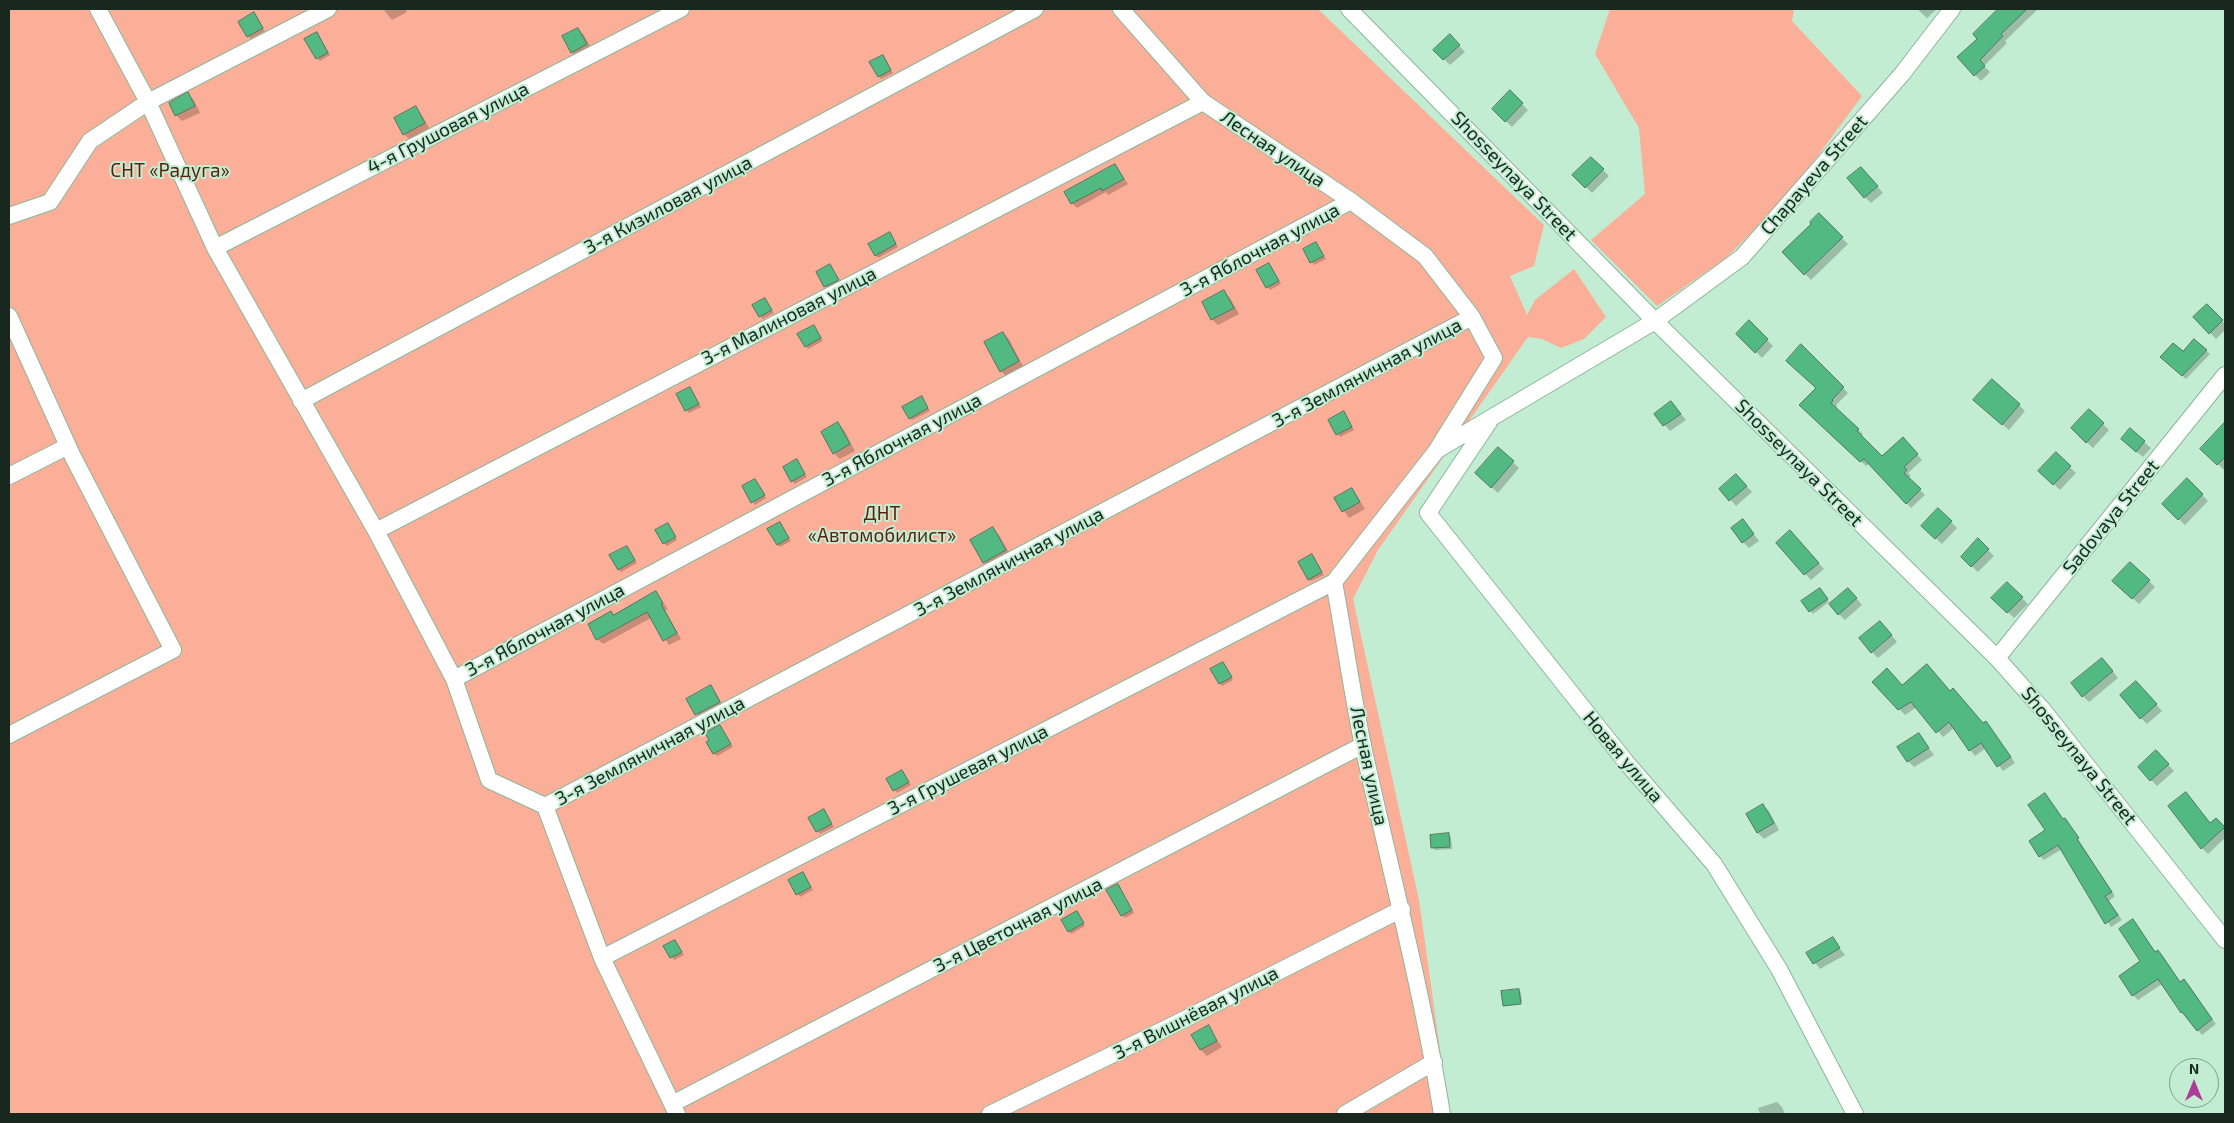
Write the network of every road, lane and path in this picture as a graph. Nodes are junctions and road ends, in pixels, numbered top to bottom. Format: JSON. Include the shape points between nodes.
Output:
{"nodes":[{"id":1,"x":98,"y":9,"type":"edge"},
{"id":2,"x":328,"y":9,"type":"edge"},
{"id":3,"x":681,"y":9,"type":"edge"},
{"id":4,"x":1035,"y":9,"type":"edge"},
{"id":5,"x":1122,"y":9,"type":"edge"},
{"id":6,"x":1349,"y":9,"type":"edge"},
{"id":7,"x":1952,"y":9,"type":"edge"},
{"id":8,"x":148,"y":102,"type":"junction"},
{"id":9,"x":1203,"y":102,"type":"junction"},
{"id":10,"x":1351,"y":201,"type":"junction"},
{"id":11,"x":9,"y":216,"type":"edge"},
{"id":12,"x":215,"y":248,"type":"junction"},
{"id":13,"x":9,"y":316,"type":"edge"},
{"id":14,"x":1472,"y":317,"type":"junction"},
{"id":15,"x":1655,"y":321,"type":"junction"},
{"id":16,"x":2225,"y":375,"type":"edge"},
{"id":17,"x":301,"y":401,"type":"junction"},
{"id":18,"x":1492,"y":418,"type":"junction"},
{"id":19,"x":68,"y":446,"type":"junction"},
{"id":20,"x":1437,"y":450,"type":"junction"},
{"id":21,"x":9,"y":476,"type":"edge"},
{"id":22,"x":376,"y":531,"type":"junction"},
{"id":23,"x":1334,"y":582,"type":"junction"},
{"id":24,"x":1996,"y":658,"type":"junction"},
{"id":25,"x":454,"y":679,"type":"junction"},
{"id":26,"x":9,"y":735,"type":"edge"},
{"id":27,"x":1363,"y":745,"type":"junction"},
{"id":28,"x":545,"y":806,"type":"junction"},
{"id":29,"x":1402,"y":909,"type":"junction"},
{"id":30,"x":2225,"y":940,"type":"edge"},
{"id":31,"x":602,"y":958,"type":"junction"},
{"id":32,"x":1434,"y":1062,"type":"junction"},
{"id":33,"x":674,"y":1109,"type":"edge"},
{"id":34,"x":990,"y":1114,"type":"edge"},
{"id":35,"x":1345,"y":1114,"type":"edge"},
{"id":36,"x":1442,"y":1114,"type":"edge"},
{"id":37,"x":1855,"y":1114,"type":"edge"}],
"edges":[{"from":1,"to":8,"type":"street"},
{"from":2,"to":8,"type":"street"},
{"from":3,"to":12,"type":"street","name":"4-я Грушовая улица"},
{"from":4,"to":17,"type":"street","name":"3-я Кизиловая улица"},
{"from":5,"to":9,"type":"street","name":"Лесная улица"},
{"from":6,"to":15,"type":"street","name":"Shosseynaya Street"},
{"from":7,"to":15,"type":"street","name":"Chapayeva Street","via":[[1902,74],[1742,257]]},
{"from":8,"to":11,"type":"street","via":[[90,141],[50,202]]},
{"from":8,"to":12,"type":"street"},
{"from":9,"to":10,"type":"street","name":"Лесная улица"},
{"from":9,"to":22,"type":"street","name":"3-я Малиновая улица"},
{"from":10,"to":14,"type":"street","name":"Лесная улица","via":[[1425,256]]},
{"from":10,"to":25,"type":"street","name":"3-я Яблочная улица"},
{"from":12,"to":17,"type":"street"},
{"from":13,"to":19,"type":"street"},
{"from":14,"to":20,"type":"street","name":"Лесная улица","via":[[1494,358]]},
{"from":14,"to":28,"type":"street","name":"3-я Земляничная улица"},
{"from":15,"to":18,"type":"street","name":"Лесная улица"},
{"from":15,"to":24,"type":"street","name":"Shosseynaya Street"},
{"from":16,"to":24,"type":"street","name":"Sadovaya Street"},
{"from":17,"to":22,"type":"street"},
{"from":18,"to":20,"type":"street","name":"Лесная улица"},
{"from":18,"to":37,"type":"street","name":"Новая улица","via":[[1428,513],[1626,762],[1714,864],[1779,969]]},
{"from":19,"to":21,"type":"street"},
{"from":19,"to":26,"type":"street","via":[[173,650]]},
{"from":20,"to":23,"type":"street","name":"Лесная улица"},
{"from":22,"to":25,"type":"street"},
{"from":23,"to":27,"type":"street","name":"Лесная улица"},
{"from":23,"to":31,"type":"street","name":"3-я Грушевая улица"},
{"from":24,"to":30,"type":"street","name":"Shosseynaya Street","via":[[2043,710]]},
{"from":25,"to":28,"type":"street","via":[[489,780]]},
{"from":27,"to":29,"type":"street","name":"Лесная улица"},
{"from":27,"to":33,"type":"street","name":"3-я Цветочная улица"},
{"from":28,"to":31,"type":"street"},
{"from":29,"to":32,"type":"street","name":"Лесная улица"},
{"from":29,"to":34,"type":"street","name":"3-я Вишнёвая улица"},
{"from":31,"to":33,"type":"street"},
{"from":32,"to":35,"type":"street"},
{"from":32,"to":36,"type":"street","name":"Лесная улица"}]}
